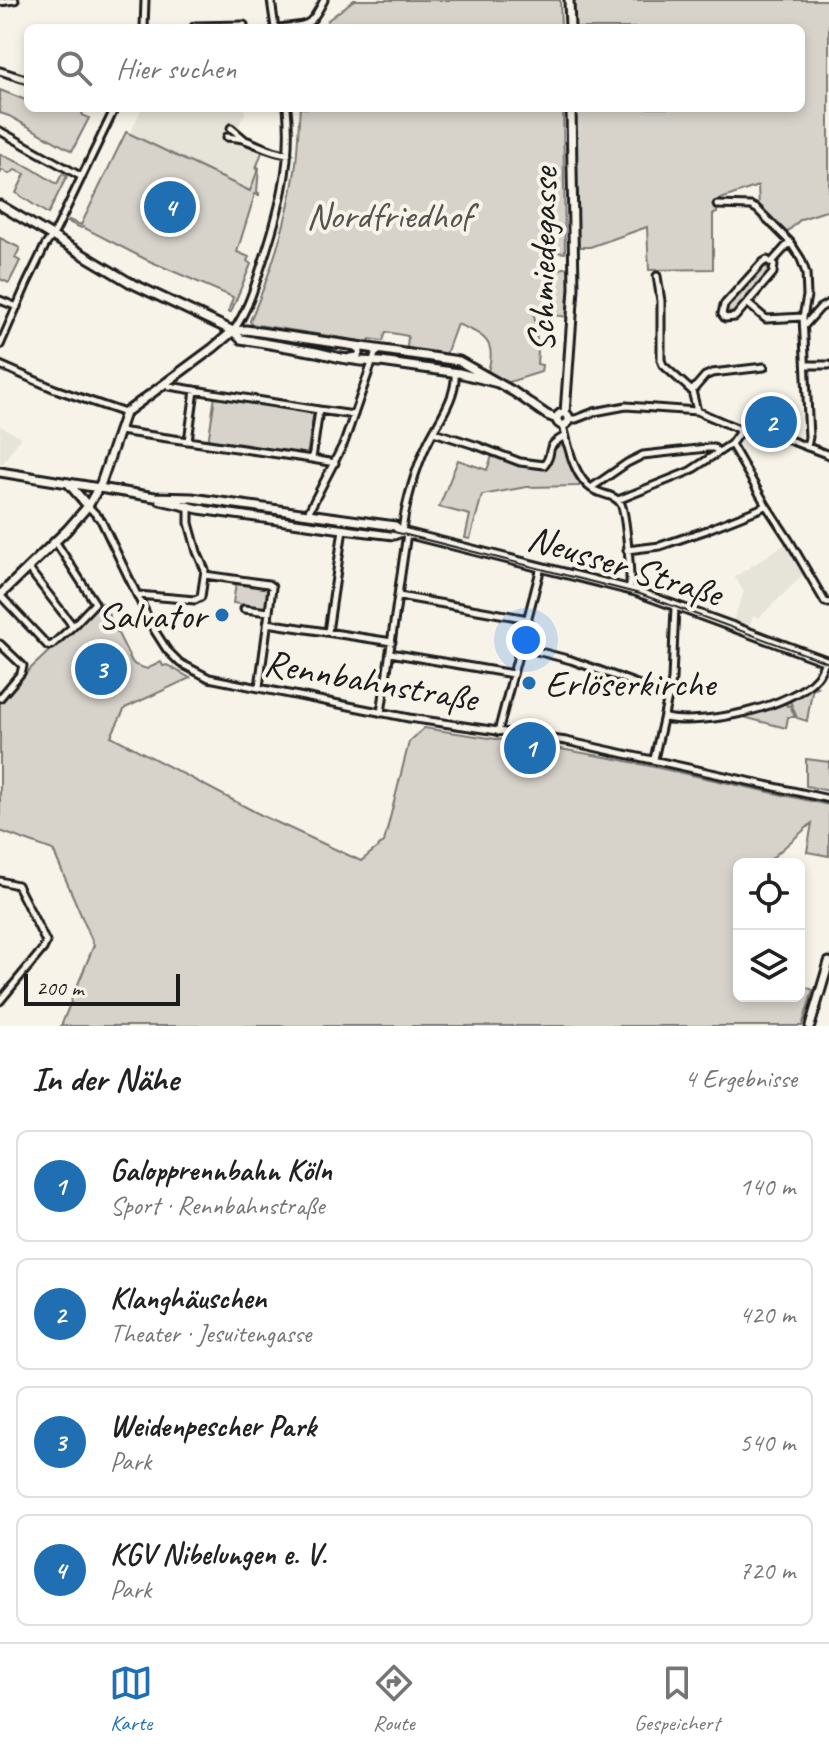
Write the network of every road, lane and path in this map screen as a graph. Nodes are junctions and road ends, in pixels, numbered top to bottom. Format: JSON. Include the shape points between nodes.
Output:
{"nodes":[{"id":1,"x":15,"y":0,"type":"edge"},
{"id":2,"x":145,"y":0,"type":"edge"},
{"id":3,"x":271,"y":0,"type":"edge"},
{"id":4,"x":324,"y":0,"type":"edge"},
{"id":5,"x":569,"y":0,"type":"edge"},
{"id":6,"x":0,"y":2,"type":"edge"},
{"id":7,"x":144,"y":24,"type":"edge"},
{"id":8,"x":276,"y":24,"type":"edge"},
{"id":9,"x":307,"y":24,"type":"edge"},
{"id":10,"x":570,"y":24,"type":"edge"},
{"id":11,"x":0,"y":71,"type":"edge"},
{"id":12,"x":24,"y":79,"type":"edge"},
{"id":13,"x":113,"y":112,"type":"edge"},
{"id":14,"x":287,"y":112,"type":"edge"},
{"id":15,"x":571,"y":112,"type":"edge"},
{"id":16,"x":231,"y":128,"type":"dead end"},
{"id":17,"x":0,"y":131,"type":"edge"},
{"id":18,"x":227,"y":137,"type":"dead end"},
{"id":19,"x":245,"y":139,"type":"junction"},
{"id":20,"x":288,"y":154,"type":"junction"},
{"id":21,"x":82,"y":177,"type":"junction"},
{"id":22,"x":0,"y":205,"type":"edge"},
{"id":23,"x":717,"y":205,"type":"dead end"},
{"id":24,"x":52,"y":236,"type":"junction"},
{"id":25,"x":790,"y":242,"type":"junction"},
{"id":26,"x":772,"y":262,"type":"junction"},
{"id":27,"x":657,"y":276,"type":"dead end"},
{"id":28,"x":0,"y":300,"type":"edge"},
{"id":29,"x":806,"y":301,"type":"junction"},
{"id":30,"x":747,"y":303,"type":"junction"},
{"id":31,"x":829,"y":303,"type":"edge"},
{"id":32,"x":17,"y":307,"type":"junction"},
{"id":33,"x":820,"y":308,"type":"junction"},
{"id":34,"x":803,"y":317,"type":"junction"},
{"id":35,"x":804,"y":327,"type":"junction"},
{"id":36,"x":233,"y":331,"type":"junction"},
{"id":37,"x":350,"y":344,"type":"junction"},
{"id":38,"x":0,"y":345,"type":"edge"},
{"id":39,"x":363,"y":346,"type":"junction"},
{"id":40,"x":384,"y":349,"type":"junction"},
{"id":41,"x":341,"y":358,"type":"junction"},
{"id":42,"x":459,"y":361,"type":"junction"},
{"id":43,"x":372,"y":362,"type":"junction"},
{"id":44,"x":0,"y":365,"type":"edge"},
{"id":45,"x":806,"y":365,"type":"junction"},
{"id":46,"x":829,"y":365,"type":"edge"},
{"id":47,"x":764,"y":367,"type":"dead end"},
{"id":48,"x":457,"y":373,"type":"junction"},
{"id":49,"x":166,"y":383,"type":"junction"},
{"id":50,"x":498,"y":383,"type":"junction"},
{"id":51,"x":195,"y":390,"type":"junction"},
{"id":52,"x":692,"y":391,"type":"junction"},
{"id":53,"x":319,"y":410,"type":"junction"},
{"id":54,"x":697,"y":411,"type":"junction"},
{"id":55,"x":125,"y":413,"type":"junction"},
{"id":56,"x":354,"y":415,"type":"junction"},
{"id":57,"x":563,"y":419,"type":"junction"},
{"id":58,"x":741,"y":430,"type":"junction"},
{"id":59,"x":118,"y":431,"type":"junction"},
{"id":60,"x":434,"y":432,"type":"junction"},
{"id":61,"x":565,"y":436,"type":"junction"},
{"id":62,"x":188,"y":441,"type":"junction"},
{"id":63,"x":731,"y":444,"type":"junction"},
{"id":64,"x":807,"y":447,"type":"junction"},
{"id":65,"x":718,"y":452,"type":"junction"},
{"id":66,"x":829,"y":455,"type":"edge"},
{"id":67,"x":312,"y":459,"type":"junction"},
{"id":68,"x":335,"y":463,"type":"junction"},
{"id":69,"x":106,"y":469,"type":"junction"},
{"id":70,"x":0,"y":472,"type":"edge"},
{"id":71,"x":68,"y":483,"type":"junction"},
{"id":72,"x":99,"y":488,"type":"junction"},
{"id":73,"x":591,"y":488,"type":"junction"},
{"id":74,"x":120,"y":492,"type":"junction"},
{"id":75,"x":155,"y":497,"type":"junction"},
{"id":76,"x":192,"y":498,"type":"junction"},
{"id":77,"x":316,"y":499,"type":"junction"},
{"id":78,"x":618,"y":500,"type":"junction"},
{"id":79,"x":766,"y":505,"type":"junction"},
{"id":80,"x":88,"y":506,"type":"junction"},
{"id":81,"x":189,"y":507,"type":"junction"},
{"id":82,"x":308,"y":513,"type":"junction"},
{"id":83,"x":320,"y":515,"type":"junction"},
{"id":84,"x":343,"y":529,"type":"junction"},
{"id":85,"x":405,"y":533,"type":"junction"},
{"id":86,"x":55,"y":541,"type":"junction"},
{"id":87,"x":627,"y":550,"type":"junction"},
{"id":88,"x":541,"y":567,"type":"junction"},
{"id":89,"x":28,"y":568,"type":"junction"},
{"id":90,"x":205,"y":575,"type":"junction"},
{"id":91,"x":630,"y":590,"type":"junction"},
{"id":92,"x":0,"y":595,"type":"edge"},
{"id":93,"x":138,"y":595,"type":"junction"},
{"id":94,"x":399,"y":596,"type":"junction"},
{"id":95,"x":829,"y":603,"type":"edge"},
{"id":96,"x":675,"y":606,"type":"junction"},
{"id":97,"x":244,"y":609,"type":"dead end"},
{"id":98,"x":269,"y":612,"type":"junction"},
{"id":99,"x":528,"y":619,"type":"junction"},
{"id":100,"x":267,"y":623,"type":"junction"},
{"id":101,"x":73,"y":626,"type":"junction"},
{"id":102,"x":328,"y":632,"type":"junction"},
{"id":103,"x":392,"y":642,"type":"junction"},
{"id":104,"x":0,"y":644,"type":"edge"},
{"id":105,"x":521,"y":647,"type":"junction"},
{"id":106,"x":390,"y":653,"type":"junction"},
{"id":107,"x":827,"y":661,"type":"edge"},
{"id":108,"x":513,"y":674,"type":"junction"},
{"id":109,"x":259,"y":687,"type":"junction"},
{"id":110,"x":1,"y":693,"type":"edge"},
{"id":111,"x":670,"y":696,"type":"junction"},
{"id":112,"x":381,"y":713,"type":"junction"},
{"id":113,"x":665,"y":718,"type":"junction"},
{"id":114,"x":498,"y":732,"type":"junction"},
{"id":115,"x":654,"y":759,"type":"junction"},
{"id":116,"x":829,"y":799,"type":"edge"},
{"id":117,"x":0,"y":881,"type":"edge"},
{"id":118,"x":829,"y":962,"type":"edge"},
{"id":119,"x":0,"y":1001,"type":"edge"},
{"id":120,"x":810,"y":1026,"type":"edge"}],
"edges":[{"from":1,"to":6,"type":"street"},
{"from":2,"to":7,"type":"street"},
{"from":3,"to":8,"type":"street"},
{"from":4,"to":9,"type":"street"},
{"from":5,"to":10,"type":"main road"},
{"from":11,"to":12,"type":"street"},
{"from":13,"to":21,"type":"street"},
{"from":14,"to":20,"type":"street"},
{"from":15,"to":57,"type":"main road","name":"Schmiedegasse","via":[[574,288]]},
{"from":16,"to":19,"type":"street"},
{"from":17,"to":21,"type":"street"},
{"from":18,"to":19,"type":"street"},
{"from":19,"to":20,"type":"street"},
{"from":20,"to":36,"type":"street","via":[[265,256]]},
{"from":21,"to":24,"type":"street"},
{"from":22,"to":24,"type":"main road"},
{"from":23,"to":25,"type":"street","via":[[755,208]]},
{"from":24,"to":32,"type":"street"},
{"from":24,"to":36,"type":"main road","via":[[129,282]]},
{"from":25,"to":26,"type":"street"},
{"from":25,"to":29,"type":"street","via":[[804,267]]},
{"from":26,"to":30,"type":"street","via":[[773,273]]},
{"from":26,"to":30,"type":"street","via":[[762,263],[722,314],[733,317]]},
{"from":27,"to":52,"type":"street","via":[[661,360]]},
{"from":28,"to":32,"type":"street"},
{"from":29,"to":33,"type":"street"},
{"from":29,"to":34,"type":"street"},
{"from":30,"to":34,"type":"street","via":[[764,319]]},
{"from":31,"to":33,"type":"street"},
{"from":32,"to":38,"type":"street"},
{"from":33,"to":35,"type":"street"},
{"from":34,"to":35,"type":"street"},
{"from":35,"to":45,"type":"street"},
{"from":36,"to":37,"type":"main road"},
{"from":36,"to":41,"type":"main road","via":[[241,339]]},
{"from":36,"to":49,"type":"main road"},
{"from":37,"to":39,"type":"main road"},
{"from":37,"to":41,"type":"street","via":[[360,354]]},
{"from":39,"to":40,"type":"main road"},
{"from":39,"to":43,"type":"street"},
{"from":40,"to":42,"type":"main road"},
{"from":40,"to":43,"type":"street"},
{"from":41,"to":43,"type":"main road"},
{"from":42,"to":48,"type":"street"},
{"from":42,"to":50,"type":"main road"},
{"from":43,"to":48,"type":"main road"},
{"from":43,"to":56,"type":"street"},
{"from":44,"to":55,"type":"street"},
{"from":45,"to":46,"type":"street"},
{"from":45,"to":64,"type":"street"},
{"from":47,"to":52,"type":"street","via":[[712,373]]},
{"from":48,"to":50,"type":"main road"},
{"from":48,"to":60,"type":"street"},
{"from":49,"to":51,"type":"street"},
{"from":49,"to":55,"type":"main road"},
{"from":50,"to":57,"type":"main road","via":[[547,415]]},
{"from":51,"to":53,"type":"street"},
{"from":51,"to":62,"type":"street"},
{"from":52,"to":54,"type":"street"},
{"from":53,"to":56,"type":"street"},
{"from":53,"to":67,"type":"street"},
{"from":54,"to":57,"type":"street","via":[[626,406]]},
{"from":54,"to":58,"type":"street"},
{"from":55,"to":59,"type":"main road"},
{"from":56,"to":68,"type":"street"},
{"from":57,"to":61,"type":"street","name":"Schmiedegasse"},
{"from":58,"to":63,"type":"street"},
{"from":58,"to":64,"type":"street"},
{"from":59,"to":62,"type":"street"},
{"from":59,"to":69,"type":"main road"},
{"from":60,"to":61,"type":"street","via":[[520,462],[544,465],[553,442]]},
{"from":60,"to":85,"type":"street","via":[[406,508]]},
{"from":61,"to":73,"type":"street","name":"Schmiedegasse","via":[[579,475]]},
{"from":62,"to":67,"type":"street"},
{"from":63,"to":65,"type":"street"},
{"from":63,"to":79,"type":"street"},
{"from":64,"to":66,"type":"street"},
{"from":65,"to":73,"type":"street","via":[[707,448],[643,455]]},
{"from":65,"to":78,"type":"street","via":[[690,471]]},
{"from":67,"to":68,"type":"street"},
{"from":68,"to":77,"type":"street"},
{"from":69,"to":72,"type":"main road"},
{"from":69,"to":74,"type":"main road"},
{"from":70,"to":71,"type":"main road","name":"Neusser Straße"},
{"from":71,"to":72,"type":"main road","name":"Neusser Straße"},
{"from":71,"to":80,"type":"main road"},
{"from":72,"to":74,"type":"main road","name":"Neusser Straße"},
{"from":72,"to":80,"type":"main road"},
{"from":73,"to":78,"type":"street"},
{"from":74,"to":75,"type":"main road","name":"Neusser Straße"},
{"from":75,"to":76,"type":"main road","name":"Neusser Straße"},
{"from":75,"to":81,"type":"main road","name":"Neusser Straße"},
{"from":76,"to":81,"type":"street"},
{"from":76,"to":82,"type":"main road","name":"Neusser Straße"},
{"from":77,"to":82,"type":"street"},
{"from":77,"to":83,"type":"street"},
{"from":78,"to":87,"type":"street"},
{"from":79,"to":87,"type":"street","via":[[660,546]]},
{"from":79,"to":95,"type":"street"},
{"from":80,"to":86,"type":"main road"},
{"from":80,"to":93,"type":"street","name":"Rennbahnstraße","via":[[101,520]]},
{"from":81,"to":84,"type":"main road","name":"Neusser Straße"},
{"from":81,"to":90,"type":"street"},
{"from":82,"to":83,"type":"main road","name":"Neusser Straße"},
{"from":83,"to":85,"type":"main road","name":"Neusser Straße","via":[[395,526]]},
{"from":84,"to":85,"type":"main road","name":"Neusser Straße"},
{"from":84,"to":102,"type":"street"},
{"from":85,"to":88,"type":"main road","name":"Neusser Straße"},
{"from":85,"to":94,"type":"street"},
{"from":86,"to":89,"type":"main road"},
{"from":86,"to":101,"type":"street","via":[[95,603]]},
{"from":87,"to":91,"type":"street"},
{"from":88,"to":91,"type":"main road","name":"Neusser Straße"},
{"from":88,"to":99,"type":"street"},
{"from":89,"to":92,"type":"main road"},
{"from":89,"to":101,"type":"street"},
{"from":90,"to":93,"type":"street","via":[[198,600]]},
{"from":90,"to":98,"type":"street","via":[[271,585]]},
{"from":91,"to":96,"type":"main road","name":"Neusser Straße"},
{"from":92,"to":101,"type":"street","via":[[48,646]]},
{"from":93,"to":109,"type":"street","name":"Rennbahnstraße","via":[[175,660],[209,679]]},
{"from":94,"to":99,"type":"street"},
{"from":94,"to":103,"type":"street"},
{"from":96,"to":107,"type":"main road","name":"Neusser Straße"},
{"from":96,"to":111,"type":"street"},
{"from":97,"to":98,"type":"street"},
{"from":98,"to":100,"type":"street"},
{"from":99,"to":105,"type":"street"},
{"from":100,"to":102,"type":"street"},
{"from":100,"to":109,"type":"street"},
{"from":102,"to":103,"type":"street"},
{"from":103,"to":106,"type":"street"},
{"from":104,"to":110,"type":"street","via":[[23,666]]},
{"from":105,"to":108,"type":"street"},
{"from":105,"to":111,"type":"street"},
{"from":106,"to":108,"type":"street"},
{"from":106,"to":112,"type":"street"},
{"from":107,"to":113,"type":"street","via":[[811,684],[773,705],[695,721]]},
{"from":108,"to":114,"type":"street"},
{"from":109,"to":112,"type":"street","name":"Rennbahnstraße"},
{"from":111,"to":113,"type":"street"},
{"from":112,"to":114,"type":"street","name":"Rennbahnstraße"},
{"from":113,"to":115,"type":"street"},
{"from":114,"to":115,"type":"street","name":"Rennbahnstraße"},
{"from":115,"to":116,"type":"street","name":"Rennbahnstraße"},
{"from":117,"to":119,"type":"street","via":[[17,885],[46,942]]},
{"from":118,"to":120,"type":"main road"}]}
